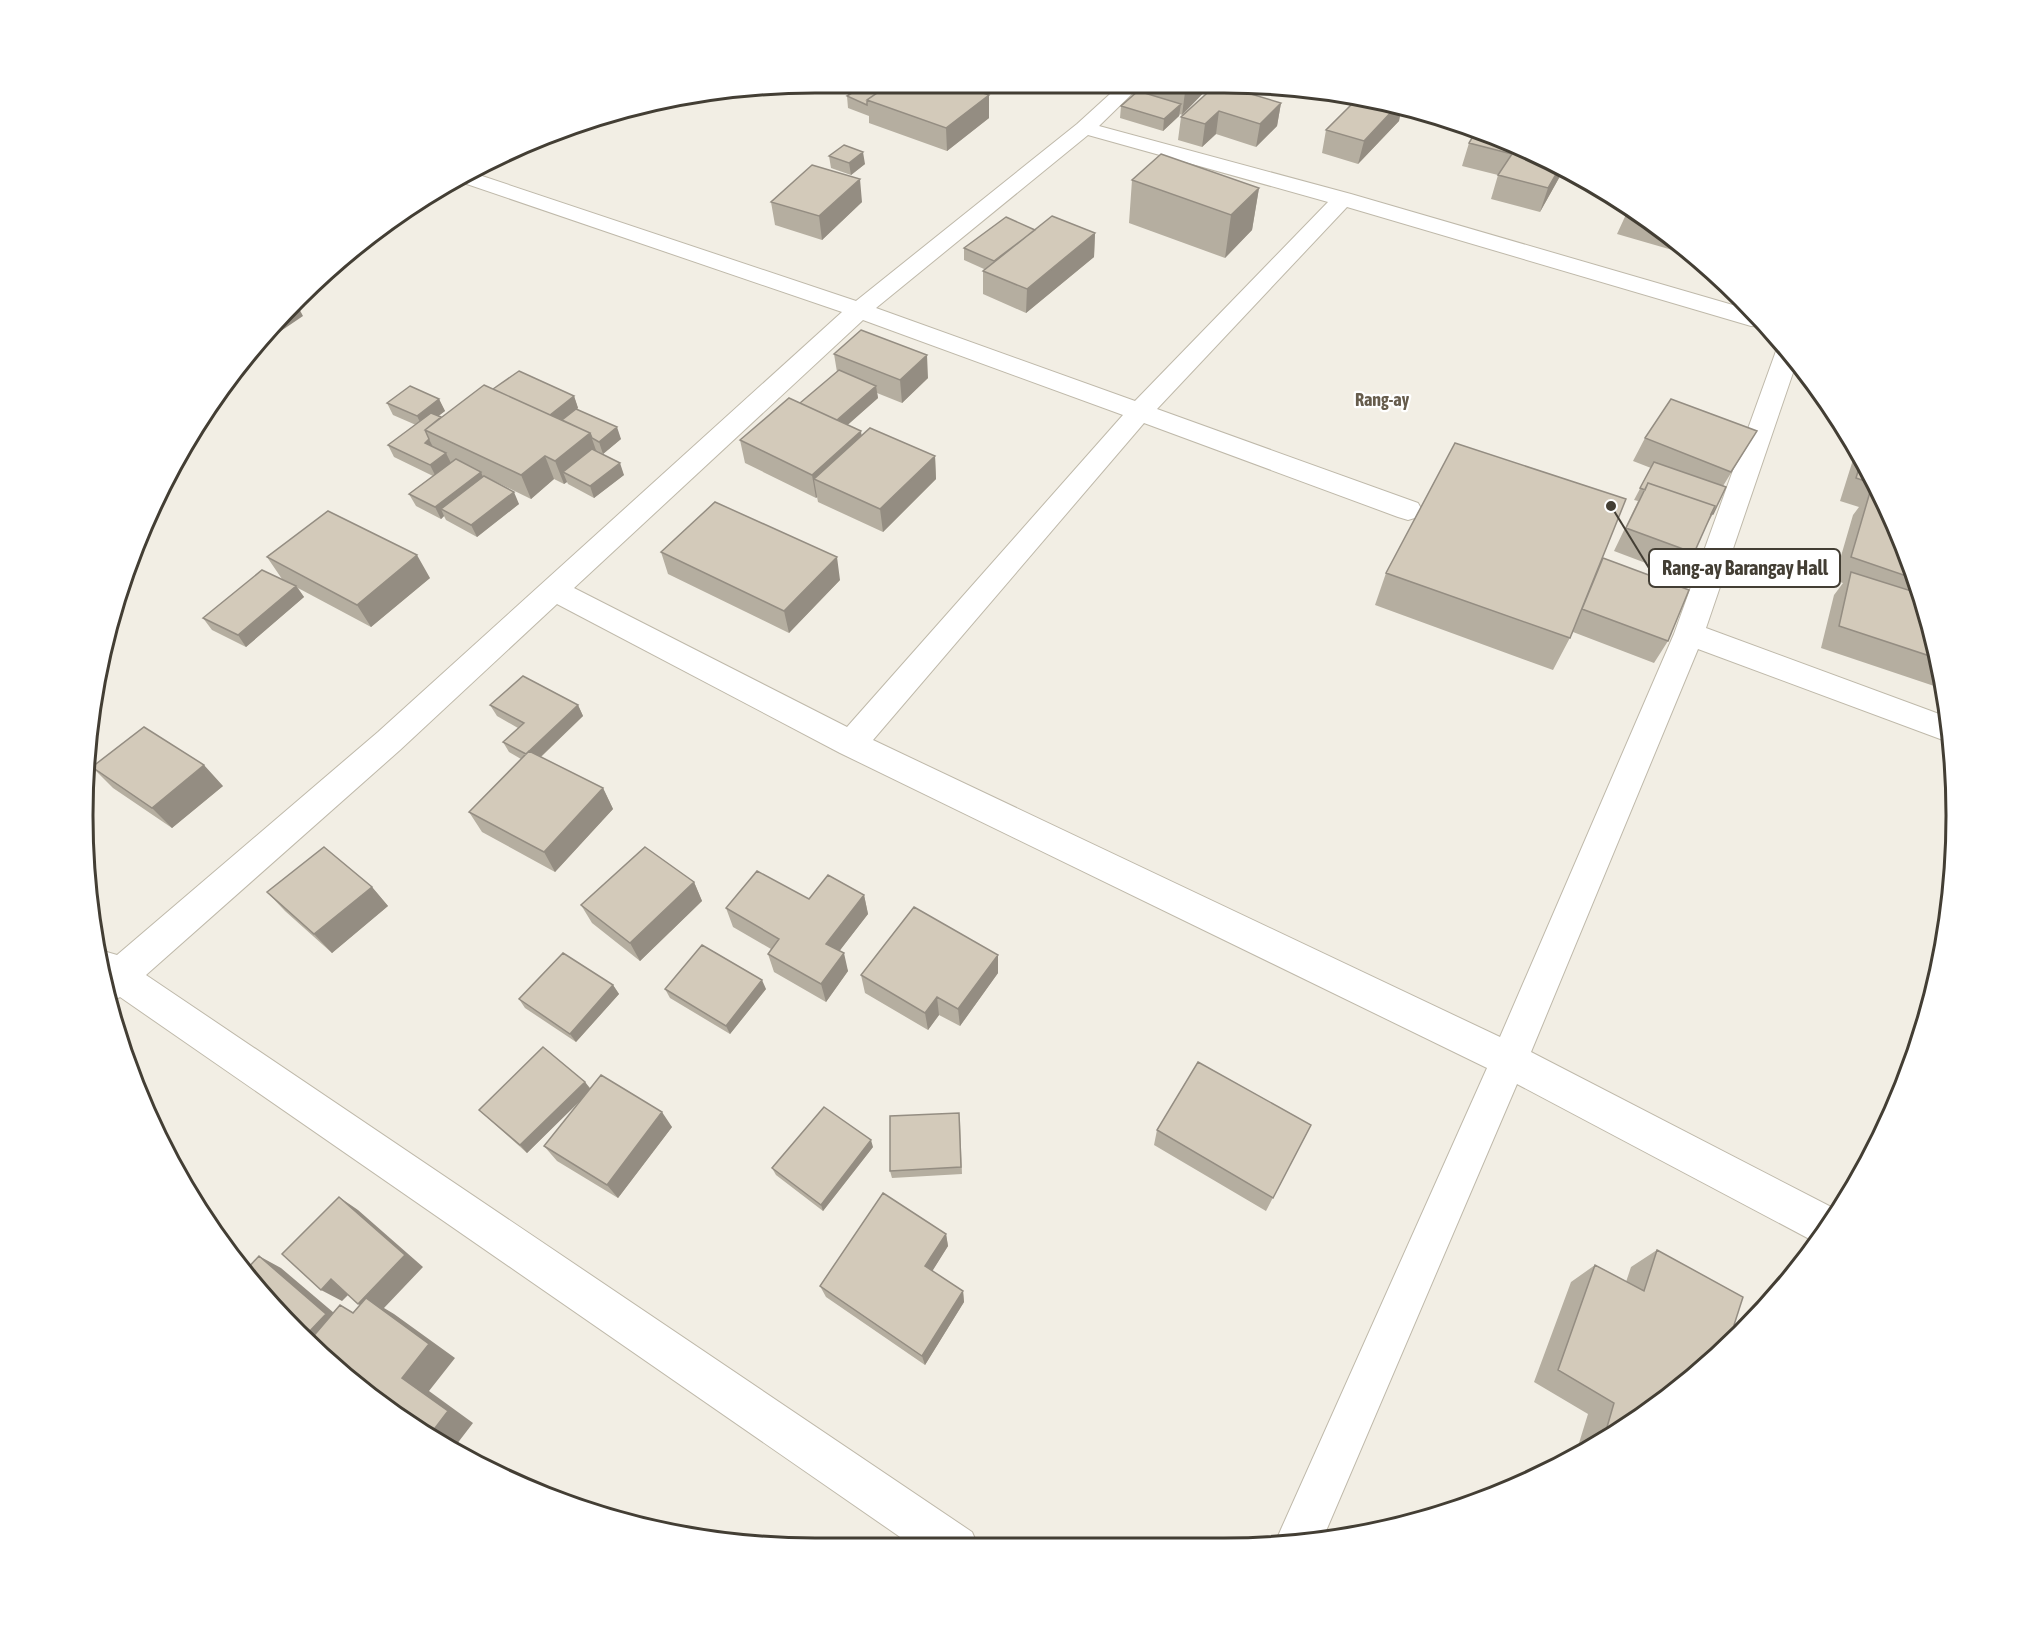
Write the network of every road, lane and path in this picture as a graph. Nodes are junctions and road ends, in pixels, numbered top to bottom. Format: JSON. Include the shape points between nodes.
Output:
{"nodes":[{"id":1,"x":1122,"y":93,"type":"edge"},
{"id":2,"x":1084,"y":128,"type":"junction"},
{"id":3,"x":473,"y":180,"type":"edge"},
{"id":4,"x":1343,"y":199,"type":"junction"},
{"id":5,"x":859,"y":310,"type":"junction"},
{"id":6,"x":1745,"y":317,"type":"edge"},
{"id":7,"x":1785,"y":361,"type":"edge"},
{"id":8,"x":1139,"y":413,"type":"junction"},
{"id":9,"x":1408,"y":510,"type":"dead end"},
{"id":10,"x":554,"y":590,"type":"junction"},
{"id":11,"x":1689,"y":634,"type":"junction"},
{"id":12,"x":1941,"y":727,"type":"edge"},
{"id":13,"x":851,"y":744,"type":"junction"},
{"id":14,"x":111,"y":974,"type":"edge"},
{"id":15,"x":113,"y":980,"type":"edge"},
{"id":16,"x":1509,"y":1060,"type":"junction"},
{"id":17,"x":1820,"y":1223,"type":"edge"},
{"id":18,"x":1302,"y":1533,"type":"edge"},
{"id":19,"x":941,"y":1538,"type":"edge"}],
"edges":[{"from":1,"to":2,"type":"street"},
{"from":2,"to":4,"type":"street"},
{"from":2,"to":5,"type":"street"},
{"from":3,"to":5,"type":"street"},
{"from":4,"to":6,"type":"street"},
{"from":4,"to":8,"type":"street"},
{"from":5,"to":8,"type":"street"},
{"from":5,"to":10,"type":"street"},
{"from":7,"to":11,"type":"street"},
{"from":8,"to":9,"type":"street"},
{"from":8,"to":13,"type":"street"},
{"from":10,"to":13,"type":"street"},
{"from":10,"to":14,"type":"street","via":[[389,741]]},
{"from":11,"to":12,"type":"street"},
{"from":11,"to":16,"type":"street"},
{"from":13,"to":16,"type":"street"},
{"from":15,"to":19,"type":"street"},
{"from":16,"to":17,"type":"street"},
{"from":16,"to":18,"type":"street"}]}
